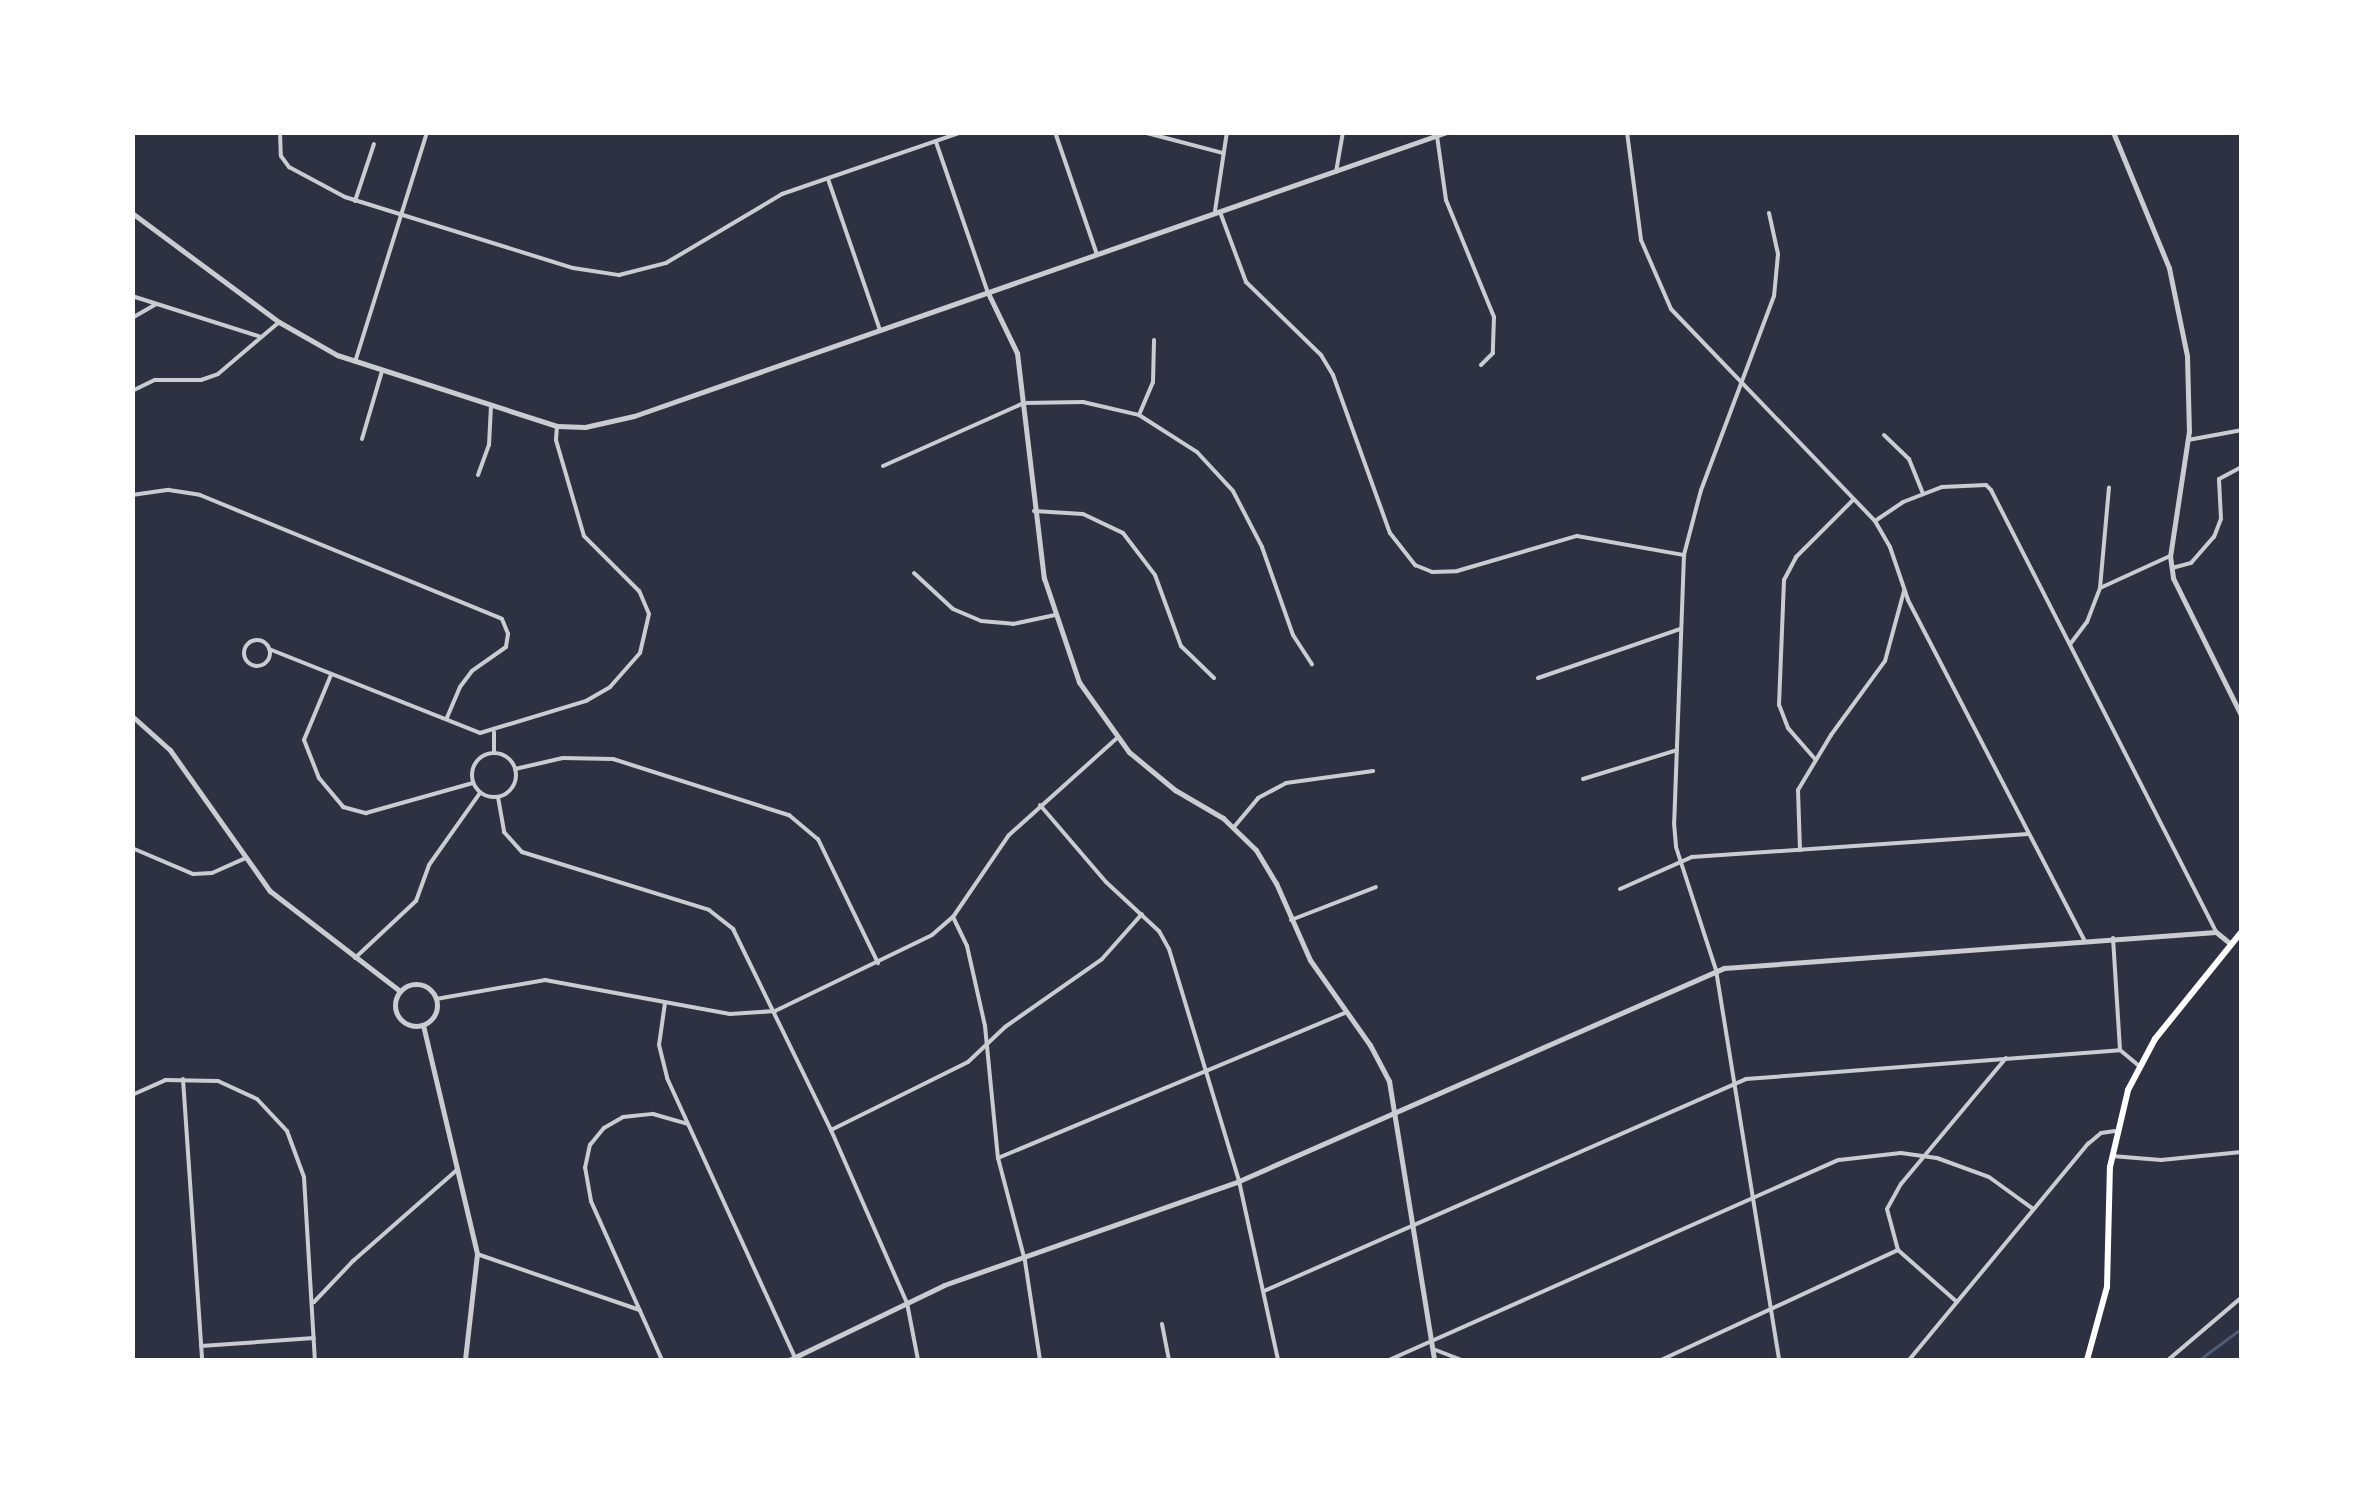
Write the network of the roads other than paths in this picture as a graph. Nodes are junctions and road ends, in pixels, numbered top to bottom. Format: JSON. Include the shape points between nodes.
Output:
{"nodes":[{"id":1,"x":280,"y":132,"type":"edge"},
{"id":2,"x":427,"y":132,"type":"edge"},
{"id":3,"x":962,"y":132,"type":"edge"},
{"id":4,"x":1055,"y":132,"type":"edge"},
{"id":5,"x":1144,"y":132,"type":"edge"},
{"id":6,"x":1227,"y":132,"type":"edge"},
{"id":7,"x":1344,"y":132,"type":"edge"},
{"id":8,"x":1447,"y":132,"type":"edge"},
{"id":9,"x":1627,"y":132,"type":"edge"},
{"id":10,"x":2113,"y":132,"type":"edge"},
{"id":11,"x":1437,"y":136,"type":"junction"},
{"id":12,"x":936,"y":142,"type":"junction"},
{"id":13,"x":374,"y":144,"type":"dead end"},
{"id":14,"x":1223,"y":153,"type":"junction"},
{"id":15,"x":1336,"y":172,"type":"junction"},
{"id":16,"x":828,"y":179,"type":"junction"},
{"id":17,"x":355,"y":201,"type":"junction"},
{"id":18,"x":132,"y":213,"type":"edge"},
{"id":19,"x":1218,"y":213,"type":"junction"},
{"id":20,"x":1768,"y":214,"type":"dead end"},
{"id":21,"x":400,"y":215,"type":"junction"},
{"id":22,"x":1096,"y":255,"type":"junction"},
{"id":23,"x":988,"y":293,"type":"junction"},
{"id":24,"x":132,"y":296,"type":"edge"},
{"id":25,"x":156,"y":304,"type":"junction"},
{"id":26,"x":132,"y":318,"type":"edge"},
{"id":27,"x":279,"y":322,"type":"junction"},
{"id":28,"x":880,"y":330,"type":"junction"},
{"id":29,"x":261,"y":337,"type":"junction"},
{"id":30,"x":1154,"y":340,"type":"dead end"},
{"id":31,"x":355,"y":362,"type":"junction"},
{"id":32,"x":1481,"y":364,"type":"dead end"},
{"id":33,"x":382,"y":371,"type":"junction"},
{"id":34,"x":1741,"y":385,"type":"junction"},
{"id":35,"x":132,"y":390,"type":"edge"},
{"id":36,"x":1024,"y":403,"type":"junction"},
{"id":37,"x":491,"y":405,"type":"junction"},
{"id":38,"x":1138,"y":415,"type":"junction"},
{"id":39,"x":557,"y":426,"type":"junction"},
{"id":40,"x":2242,"y":430,"type":"edge"},
{"id":41,"x":1884,"y":435,"type":"dead end"},
{"id":42,"x":362,"y":440,"type":"dead end"},
{"id":43,"x":2188,"y":440,"type":"junction"},
{"id":44,"x":883,"y":466,"type":"dead end"},
{"id":45,"x":2242,"y":467,"type":"edge"},
{"id":46,"x":478,"y":475,"type":"dead end"},
{"id":47,"x":2109,"y":487,"type":"dead end"},
{"id":48,"x":1923,"y":493,"type":"junction"},
{"id":49,"x":132,"y":494,"type":"edge"},
{"id":50,"x":1853,"y":500,"type":"junction"},
{"id":51,"x":1034,"y":512,"type":"junction"},
{"id":52,"x":1876,"y":521,"type":"junction"},
{"id":53,"x":1684,"y":555,"type":"junction"},
{"id":54,"x":2170,"y":556,"type":"junction"},
{"id":55,"x":2172,"y":568,"type":"junction"},
{"id":56,"x":914,"y":574,"type":"dead end"},
{"id":57,"x":2100,"y":588,"type":"junction"},
{"id":58,"x":1904,"y":591,"type":"junction"},
{"id":59,"x":1055,"y":615,"type":"junction"},
{"id":60,"x":1680,"y":630,"type":"junction"},
{"id":61,"x":2070,"y":644,"type":"junction"},
{"id":62,"x":268,"y":649,"type":"junction"},
{"id":63,"x":1312,"y":664,"type":"dead end"},
{"id":64,"x":331,"y":674,"type":"junction"},
{"id":65,"x":1214,"y":678,"type":"dead end"},
{"id":66,"x":1538,"y":678,"type":"dead end"},
{"id":67,"x":132,"y":716,"type":"edge"},
{"id":68,"x":2242,"y":717,"type":"edge"},
{"id":69,"x":446,"y":720,"type":"junction"},
{"id":70,"x":494,"y":732,"type":"junction"},
{"id":71,"x":1116,"y":739,"type":"junction"},
{"id":72,"x":1677,"y":750,"type":"junction"},
{"id":73,"x":494,"y":752,"type":"junction"},
{"id":74,"x":1815,"y":759,"type":"junction"},
{"id":75,"x":515,"y":768,"type":"junction"},
{"id":76,"x":1373,"y":771,"type":"dead end"},
{"id":77,"x":1583,"y":779,"type":"dead end"},
{"id":78,"x":472,"y":782,"type":"junction"},
{"id":79,"x":480,"y":793,"type":"junction"},
{"id":80,"x":498,"y":797,"type":"junction"},
{"id":81,"x":1040,"y":805,"type":"junction"},
{"id":82,"x":1234,"y":827,"type":"junction"},
{"id":83,"x":2028,"y":834,"type":"junction"},
{"id":84,"x":132,"y":848,"type":"edge"},
{"id":85,"x":1800,"y":850,"type":"junction"},
{"id":86,"x":245,"y":858,"type":"junction"},
{"id":87,"x":1681,"y":862,"type":"junction"},
{"id":88,"x":1376,"y":887,"type":"dead end"},
{"id":89,"x":1620,"y":890,"type":"dead end"},
{"id":90,"x":1142,"y":914,"type":"junction"},
{"id":91,"x":953,"y":917,"type":"junction"},
{"id":92,"x":1291,"y":920,"type":"junction"},
{"id":93,"x":2242,"y":931,"type":"edge"},
{"id":94,"x":2216,"y":932,"type":"junction"},
{"id":95,"x":2113,"y":938,"type":"junction"},
{"id":96,"x":2084,"y":940,"type":"junction"},
{"id":97,"x":2231,"y":944,"type":"junction"},
{"id":98,"x":356,"y":958,"type":"junction"},
{"id":99,"x":878,"y":963,"type":"junction"},
{"id":100,"x":1716,"y":970,"type":"junction"},
{"id":101,"x":400,"y":991,"type":"junction"},
{"id":102,"x":436,"y":1000,"type":"junction"},
{"id":103,"x":665,"y":1003,"type":"junction"},
{"id":104,"x":774,"y":1011,"type":"junction"},
{"id":105,"x":1347,"y":1012,"type":"junction"},
{"id":106,"x":423,"y":1025,"type":"junction"},
{"id":107,"x":987,"y":1044,"type":"junction"},
{"id":108,"x":2120,"y":1050,"type":"junction"},
{"id":109,"x":2006,"y":1058,"type":"junction"},
{"id":110,"x":2139,"y":1066,"type":"junction"},
{"id":111,"x":1208,"y":1070,"type":"junction"},
{"id":112,"x":182,"y":1079,"type":"junction"},
{"id":113,"x":1735,"y":1084,"type":"junction"},
{"id":114,"x":132,"y":1094,"type":"edge"},
{"id":115,"x":1394,"y":1114,"type":"junction"},
{"id":116,"x":687,"y":1124,"type":"junction"},
{"id":117,"x":831,"y":1130,"type":"junction"},
{"id":118,"x":2115,"y":1131,"type":"junction"},
{"id":119,"x":2242,"y":1152,"type":"edge"},
{"id":120,"x":1923,"y":1156,"type":"junction"},
{"id":121,"x":2111,"y":1156,"type":"junction"},
{"id":122,"x":998,"y":1158,"type":"junction"},
{"id":123,"x":457,"y":1170,"type":"junction"},
{"id":124,"x":1239,"y":1181,"type":"junction"},
{"id":125,"x":1753,"y":1198,"type":"junction"},
{"id":126,"x":2033,"y":1209,"type":"junction"},
{"id":127,"x":1413,"y":1228,"type":"junction"},
{"id":128,"x":1898,"y":1250,"type":"junction"},
{"id":129,"x":477,"y":1254,"type":"junction"},
{"id":130,"x":1024,"y":1258,"type":"junction"},
{"id":131,"x":1264,"y":1291,"type":"junction"},
{"id":132,"x":2242,"y":1296,"type":"edge"},
{"id":133,"x":1957,"y":1302,"type":"junction"},
{"id":134,"x":907,"y":1303,"type":"junction"},
{"id":135,"x":312,"y":1304,"type":"junction"},
{"id":136,"x":640,"y":1310,"type":"junction"},
{"id":137,"x":1772,"y":1311,"type":"junction"},
{"id":138,"x":1162,"y":1324,"type":"dead end"},
{"id":139,"x":314,"y":1338,"type":"junction"},
{"id":140,"x":201,"y":1346,"type":"junction"},
{"id":141,"x":1432,"y":1346,"type":"junction"},
{"id":142,"x":202,"y":1360,"type":"edge"},
{"id":143,"x":315,"y":1360,"type":"edge"},
{"id":144,"x":465,"y":1360,"type":"edge"},
{"id":145,"x":662,"y":1360,"type":"edge"},
{"id":146,"x":794,"y":1360,"type":"edge"},
{"id":147,"x":918,"y":1360,"type":"edge"},
{"id":148,"x":1040,"y":1360,"type":"edge"},
{"id":149,"x":1168,"y":1360,"type":"edge"},
{"id":150,"x":1278,"y":1360,"type":"edge"},
{"id":151,"x":1389,"y":1360,"type":"edge"},
{"id":152,"x":1434,"y":1360,"type":"edge"},
{"id":153,"x":1460,"y":1360,"type":"edge"},
{"id":154,"x":1661,"y":1360,"type":"edge"},
{"id":155,"x":1779,"y":1360,"type":"edge"},
{"id":156,"x":1909,"y":1360,"type":"edge"},
{"id":157,"x":2087,"y":1360,"type":"edge"},
{"id":158,"x":2168,"y":1360,"type":"edge"}],
"edges":[{"from":1,"to":17,"type":"street","via":[[281,156],[296,173]]},
{"from":2,"to":21,"type":"street"},
{"from":3,"to":12,"type":"street"},
{"from":4,"to":22,"type":"street"},
{"from":5,"to":14,"type":"street"},
{"from":6,"to":14,"type":"street"},
{"from":7,"to":15,"type":"street"},
{"from":8,"to":11,"type":"street"},
{"from":9,"to":34,"type":"street","via":[[1642,240],[1655,281],[1670,309]]},
{"from":10,"to":43,"type":"street","via":[[2178,302],[2189,382]]},
{"from":11,"to":15,"type":"street"},
{"from":11,"to":32,"type":"street","via":[[1449,210],[1494,316],[1493,353]]},
{"from":12,"to":16,"type":"street"},
{"from":12,"to":23,"type":"street"},
{"from":13,"to":17,"type":"street"},
{"from":14,"to":19,"type":"street","via":[[1213,204]]},
{"from":15,"to":19,"type":"street"},
{"from":16,"to":21,"type":"street","via":[[769,200],[666,264],[619,275],[574,268]]},
{"from":16,"to":28,"type":"street"},
{"from":17,"to":21,"type":"street"},
{"from":18,"to":27,"type":"street"},
{"from":19,"to":22,"type":"street"},
{"from":19,"to":53,"type":"street","via":[[1246,282],[1333,374],[1390,533],[1415,565],[1458,570],[1578,536]]},
{"from":20,"to":34,"type":"street","via":[[1779,274]]},
{"from":21,"to":31,"type":"street"},
{"from":22,"to":23,"type":"street"},
{"from":23,"to":28,"type":"street"},
{"from":23,"to":36,"type":"street","via":[[1017,353]]},
{"from":24,"to":25,"type":"street"},
{"from":25,"to":26,"type":"street"},
{"from":25,"to":29,"type":"street"},
{"from":27,"to":29,"type":"street"},
{"from":27,"to":31,"type":"street"},
{"from":28,"to":39,"type":"street","via":[[634,416]]},
{"from":29,"to":35,"type":"street","via":[[208,378],[154,380]]},
{"from":30,"to":38,"type":"street","via":[[1153,382]]},
{"from":31,"to":33,"type":"street"},
{"from":33,"to":37,"type":"street"},
{"from":33,"to":42,"type":"street"},
{"from":34,"to":50,"type":"street"},
{"from":34,"to":53,"type":"street"},
{"from":36,"to":38,"type":"street","via":[[1083,402]]},
{"from":36,"to":44,"type":"street"},
{"from":36,"to":51,"type":"street"},
{"from":37,"to":39,"type":"street"},
{"from":37,"to":46,"type":"street"},
{"from":38,"to":63,"type":"street","via":[[1197,452],[1233,492],[1262,547],[1293,635]]},
{"from":39,"to":70,"type":"street","via":[[580,528],[644,598],[648,632],[632,666],[606,690]]},
{"from":40,"to":43,"type":"street"},
{"from":41,"to":48,"type":"street","via":[[1909,459]]},
{"from":43,"to":54,"type":"street"},
{"from":45,"to":55,"type":"street","via":[[2219,479],[2222,520],[2214,537],[2191,563]]},
{"from":47,"to":57,"type":"street"},
{"from":48,"to":52,"type":"street"},
{"from":48,"to":61,"type":"street","via":[[1986,485]]},
{"from":49,"to":69,"type":"street","via":[[169,490],[200,496],[502,619],[508,634],[503,652],[472,671]]},
{"from":50,"to":52,"type":"street"},
{"from":50,"to":74,"type":"street","via":[[1796,557],[1784,580],[1779,705],[1788,728]]},
{"from":51,"to":59,"type":"street"},
{"from":51,"to":65,"type":"street","via":[[1082,514],[1123,533],[1155,575],[1181,646]]},
{"from":52,"to":58,"type":"street"},
{"from":53,"to":60,"type":"street"},
{"from":54,"to":55,"type":"street"},
{"from":54,"to":57,"type":"street"},
{"from":55,"to":68,"type":"street"},
{"from":56,"to":59,"type":"street","via":[[953,608],[981,621],[1013,624]]},
{"from":57,"to":61,"type":"street"},
{"from":58,"to":74,"type":"street","via":[[1885,661]]},
{"from":58,"to":83,"type":"street"},
{"from":59,"to":71,"type":"street","via":[[1078,682]]},
{"from":60,"to":66,"type":"street"},
{"from":60,"to":72,"type":"street"},
{"from":61,"to":94,"type":"street"},
{"from":62,"to":62,"type":"street","via":[[253,640],[244,657],[259,666]]},
{"from":62,"to":64,"type":"street"},
{"from":64,"to":69,"type":"street"},
{"from":64,"to":78,"type":"street","via":[[304,740],[319,778],[343,807],[366,813]]},
{"from":67,"to":86,"type":"street","via":[[170,750]]},
{"from":69,"to":70,"type":"street"},
{"from":70,"to":73,"type":"street"},
{"from":71,"to":81,"type":"street"},
{"from":71,"to":82,"type":"street","via":[[1166,783]]},
{"from":72,"to":77,"type":"street"},
{"from":72,"to":87,"type":"street","via":[[1675,836]]},
{"from":73,"to":75,"type":"street"},
{"from":73,"to":78,"type":"street","via":[[476,761]]},
{"from":74,"to":85,"type":"street","via":[[1796,803]]},
{"from":75,"to":80,"type":"street","via":[[513,786]]},
{"from":75,"to":99,"type":"street","via":[[563,758],[613,759],[789,815],[818,839]]},
{"from":76,"to":82,"type":"street","via":[[1286,783],[1258,798]]},
{"from":78,"to":79,"type":"street"},
{"from":79,"to":80,"type":"street"},
{"from":79,"to":98,"type":"street","via":[[429,865],[416,901]]},
{"from":80,"to":104,"type":"street","via":[[504,832],[522,852],[722,917]]},
{"from":81,"to":90,"type":"street"},
{"from":81,"to":91,"type":"street","via":[[994,853]]},
{"from":82,"to":92,"type":"street","via":[[1276,883]]},
{"from":83,"to":85,"type":"street"},
{"from":83,"to":96,"type":"street"},
{"from":84,"to":86,"type":"street","via":[[193,874]]},
{"from":85,"to":87,"type":"street"},
{"from":86,"to":98,"type":"street","via":[[270,891]]},
{"from":87,"to":89,"type":"street"},
{"from":87,"to":100,"type":"street"},
{"from":88,"to":92,"type":"street"},
{"from":90,"to":107,"type":"street","via":[[1102,959]]},
{"from":90,"to":111,"type":"street","via":[[1170,949]]},
{"from":91,"to":99,"type":"street"},
{"from":91,"to":107,"type":"street","via":[[971,960]]},
{"from":92,"to":105,"type":"street"},
{"from":93,"to":97,"type":"main road"},
{"from":94,"to":95,"type":"street"},
{"from":94,"to":97,"type":"street"},
{"from":95,"to":96,"type":"street"},
{"from":95,"to":108,"type":"street"},
{"from":96,"to":100,"type":"street"},
{"from":97,"to":110,"type":"main road"},
{"from":98,"to":101,"type":"street"},
{"from":99,"to":104,"type":"street"},
{"from":100,"to":113,"type":"street"},
{"from":100,"to":115,"type":"street"},
{"from":101,"to":102,"type":"street","via":[[420,984]]},
{"from":101,"to":106,"type":"street","via":[[399,1018]]},
{"from":102,"to":103,"type":"street","via":[[545,980]]},
{"from":102,"to":106,"type":"street","via":[[434,1016]]},
{"from":103,"to":104,"type":"street","via":[[730,1014]]},
{"from":103,"to":116,"type":"street","via":[[661,1059]]},
{"from":104,"to":117,"type":"street"},
{"from":105,"to":111,"type":"street"},
{"from":105,"to":115,"type":"street","via":[[1384,1070]]},
{"from":106,"to":123,"type":"street"},
{"from":107,"to":117,"type":"street","via":[[954,1070]]},
{"from":107,"to":122,"type":"street"},
{"from":108,"to":109,"type":"street"},
{"from":108,"to":110,"type":"street"},
{"from":109,"to":113,"type":"street","via":[[1758,1076]]},
{"from":109,"to":120,"type":"street"},
{"from":110,"to":118,"type":"main road"},
{"from":111,"to":122,"type":"street"},
{"from":111,"to":124,"type":"street"},
{"from":112,"to":114,"type":"street"},
{"from":112,"to":135,"type":"street","via":[[232,1086],[268,1108],[287,1131],[304,1177]]},
{"from":112,"to":140,"type":"street"},
{"from":113,"to":125,"type":"street"},
{"from":113,"to":127,"type":"street"},
{"from":115,"to":124,"type":"street"},
{"from":115,"to":127,"type":"street"},
{"from":116,"to":136,"type":"street","via":[[653,1114],[624,1116],[604,1128],[586,1158],[591,1201]]},
{"from":116,"to":146,"type":"street"},
{"from":117,"to":134,"type":"street"},
{"from":118,"to":121,"type":"main road"},
{"from":118,"to":126,"type":"street","via":[[2088,1144]]},
{"from":119,"to":121,"type":"street","via":[[2160,1160]]},
{"from":120,"to":125,"type":"street","via":[[1839,1160]]},
{"from":120,"to":126,"type":"street","via":[[1970,1168]]},
{"from":120,"to":128,"type":"street","via":[[1889,1201],[1888,1226]]},
{"from":121,"to":157,"type":"main road","via":[[2107,1287]]},
{"from":122,"to":130,"type":"street"},
{"from":123,"to":129,"type":"street"},
{"from":123,"to":135,"type":"street"},
{"from":124,"to":130,"type":"street"},
{"from":124,"to":131,"type":"street"},
{"from":125,"to":137,"type":"street"},
{"from":125,"to":141,"type":"street"},
{"from":126,"to":133,"type":"street"},
{"from":127,"to":131,"type":"street"},
{"from":127,"to":141,"type":"street"},
{"from":128,"to":133,"type":"street"},
{"from":128,"to":137,"type":"street"},
{"from":129,"to":136,"type":"street"},
{"from":129,"to":144,"type":"street"},
{"from":130,"to":134,"type":"street"},
{"from":130,"to":148,"type":"street"},
{"from":131,"to":150,"type":"street"},
{"from":132,"to":158,"type":"street"},
{"from":133,"to":156,"type":"street"},
{"from":134,"to":146,"type":"street"},
{"from":134,"to":147,"type":"street"},
{"from":135,"to":139,"type":"street"},
{"from":136,"to":145,"type":"street"},
{"from":137,"to":154,"type":"street"},
{"from":137,"to":155,"type":"street"},
{"from":138,"to":149,"type":"street"},
{"from":139,"to":140,"type":"street"},
{"from":139,"to":143,"type":"street"},
{"from":140,"to":142,"type":"street"},
{"from":141,"to":151,"type":"street"},
{"from":141,"to":152,"type":"street"},
{"from":141,"to":153,"type":"street"}]}
